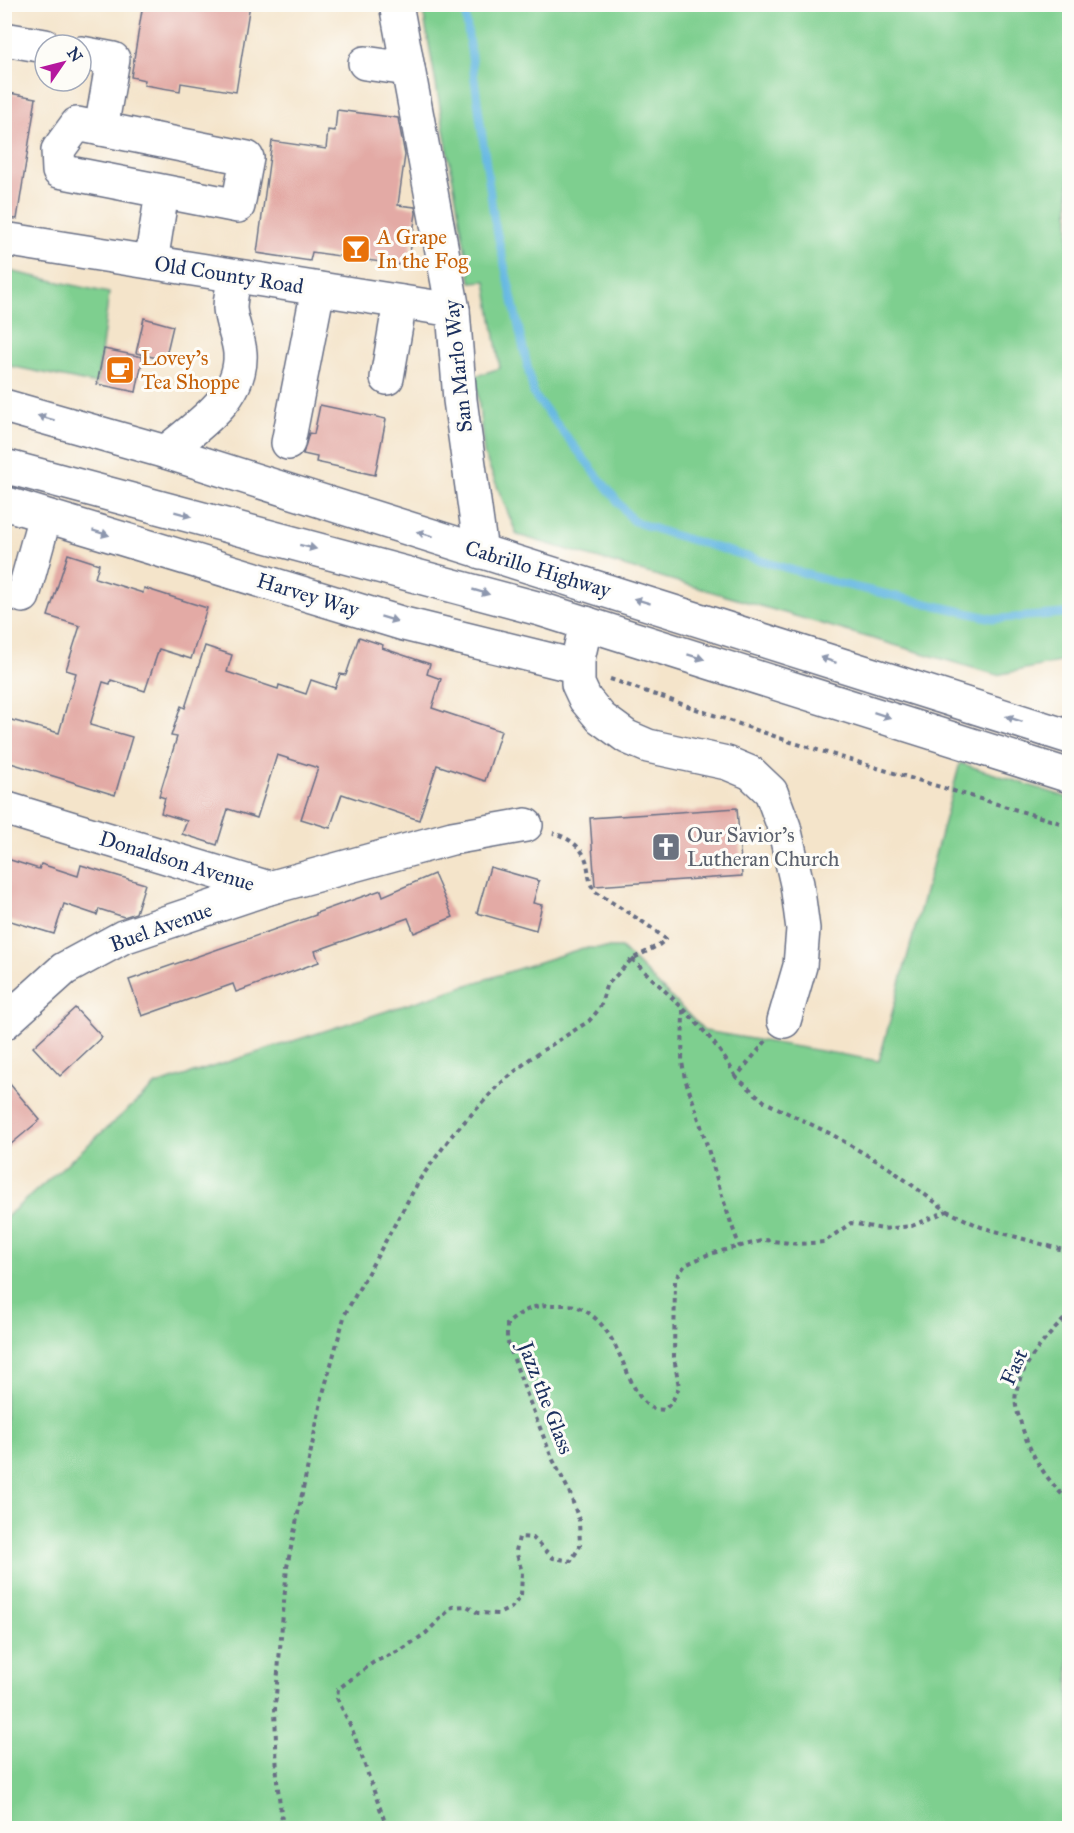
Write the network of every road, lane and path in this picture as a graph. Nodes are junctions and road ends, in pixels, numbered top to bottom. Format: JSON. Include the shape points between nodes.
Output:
{"nodes":[{"id":1,"x":396,"y":4,"type":"edge"},
{"id":2,"x":4,"y":39,"type":"edge"},
{"id":3,"x":33,"y":44,"type":"edge"},
{"id":4,"x":93,"y":55,"type":"edge"},
{"id":5,"x":365,"y":63,"type":"dead end"},
{"id":6,"x":408,"y":69,"type":"junction"},
{"id":7,"x":101,"y":129,"type":"junction"},
{"id":8,"x":162,"y":193,"type":"junction"},
{"id":9,"x":4,"y":238,"type":"edge"},
{"id":10,"x":151,"y":262,"type":"junction"},
{"id":11,"x":235,"y":276,"type":"junction"},
{"id":12,"x":318,"y":289,"type":"junction"},
{"id":13,"x":400,"y":302,"type":"junction"},
{"id":14,"x":453,"y":310,"type":"junction"},
{"id":15,"x":387,"y":378,"type":"dead end"},
{"id":16,"x":4,"y":406,"type":"edge"},
{"id":17,"x":288,"y":442,"type":"dead end"},
{"id":18,"x":166,"y":452,"type":"junction"},
{"id":19,"x":4,"y":466,"type":"edge"},
{"id":20,"x":4,"y":503,"type":"edge"},
{"id":21,"x":45,"y":516,"type":"junction"},
{"id":22,"x":481,"y":552,"type":"junction"},
{"id":23,"x":23,"y":596,"type":"dead end"},
{"id":24,"x":586,"y":623,"type":"junction"},
{"id":25,"x":578,"y":658,"type":"junction"},
{"id":26,"x":1070,"y":737,"type":"edge"},
{"id":27,"x":1070,"y":776,"type":"edge"},
{"id":28,"x":4,"y":808,"type":"edge"},
{"id":29,"x":526,"y":825,"type":"joint"},
{"id":30,"x":1070,"y":826,"type":"edge"},
{"id":31,"x":269,"y":888,"type":"junction"},
{"id":32,"x":632,"y":959,"type":"junction"},
{"id":33,"x":683,"y":1010,"type":"junction"},
{"id":34,"x":784,"y":1021,"type":"joint"},
{"id":35,"x":4,"y":1023,"type":"edge"},
{"id":36,"x":736,"y":1077,"type":"junction"},
{"id":37,"x":947,"y":1211,"type":"junction"},
{"id":38,"x":740,"y":1247,"type":"junction"},
{"id":39,"x":1070,"y":1252,"type":"edge"},
{"id":40,"x":1070,"y":1313,"type":"edge"},
{"id":41,"x":1070,"y":1502,"type":"edge"},
{"id":42,"x":283,"y":1828,"type":"edge"},
{"id":43,"x":387,"y":1828,"type":"edge"}],
"edges":[{"from":1,"to":6,"type":"main road","name":"San Marlo Way"},
{"from":2,"to":3,"type":"main road"},
{"from":4,"to":7,"type":"main road","via":[[113,59]]},
{"from":5,"to":6,"type":"main road"},
{"from":6,"to":14,"type":"main road","name":"San Marlo Way"},
{"from":7,"to":8,"type":"main road","via":[[77,124],[58,150],[59,171]]},
{"from":7,"to":8,"type":"main road","via":[[247,158],[238,206]]},
{"from":8,"to":10,"type":"main road"},
{"from":9,"to":10,"type":"main road","name":"Old County Road"},
{"from":10,"to":11,"type":"main road","name":"Old County Road"},
{"from":11,"to":12,"type":"main road","name":"Old County Road"},
{"from":11,"to":18,"type":"main road","via":[[230,308],[240,354],[233,388],[220,405]]},
{"from":12,"to":13,"type":"main road","name":"Old County Road"},
{"from":12,"to":17,"type":"main road"},
{"from":13,"to":14,"type":"main road","name":"Old County Road"},
{"from":13,"to":15,"type":"main road"},
{"from":14,"to":22,"type":"main road","name":"San Marlo Way","via":[[460,400]]},
{"from":18,"to":16,"type":"main road","name":"Cabrillo Highway","one_way":true},
{"from":22,"to":18,"type":"main road","name":"Cabrillo Highway","one_way":true},
{"from":19,"to":24,"type":"main road","name":"Cabrillo Highway","one_way":true,"via":[[413,573]]},
{"from":20,"to":21,"type":"main road","name":"Harvey Way"},
{"from":21,"to":23,"type":"main road"},
{"from":21,"to":25,"type":"main road","name":"Harvey Way","one_way":true,"via":[[404,624],[567,664]]},
{"from":26,"to":22,"type":"main road","name":"Cabrillo Highway","one_way":true},
{"from":24,"to":25,"type":"main road"},
{"from":24,"to":27,"type":"main road","name":"Cabrillo Highway","one_way":true},
{"from":25,"to":30,"type":"path","via":[[606,677],[791,742]]},
{"from":25,"to":34,"type":"main road","via":[[578,684],[585,699],[627,737],[648,746],[727,763],[751,773],[771,792],[784,827],[803,928],[800,966]]},
{"from":28,"to":31,"type":"main road","name":"Donaldson Avenue"},
{"from":29,"to":31,"type":"main road","name":"Donaldson Avenue","via":[[452,838]]},
{"from":29,"to":32,"type":"path","via":[[574,844],[586,860],[594,891],[666,939]]},
{"from":31,"to":35,"type":"main road","name":"Buel Avenue","via":[[123,937],[64,969]]},
{"from":32,"to":33,"type":"path"},
{"from":32,"to":42,"type":"path","via":[[606,986],[600,1008],[589,1021],[531,1058],[453,1134],[420,1179],[345,1314],[322,1397],[287,1567],[275,1707]]},
{"from":33,"to":36,"type":"path"},
{"from":33,"to":38,"type":"path","via":[[685,1078]]},
{"from":34,"to":36,"type":"path"},
{"from":36,"to":37,"type":"path","via":[[765,1102],[889,1168]]},
{"from":37,"to":38,"type":"path","name":"Jazz the Glass","via":[[912,1226],[883,1229],[851,1223],[824,1242],[765,1240]]},
{"from":37,"to":39,"type":"path","via":[[981,1227]]},
{"from":38,"to":43,"type":"path","name":"Jazz the Glass","via":[[685,1265],[675,1280],[674,1357],[679,1388],[664,1410],[654,1409],[643,1399],[611,1337],[598,1321],[574,1306],[545,1304],[521,1312],[507,1324],[507,1340],[525,1389],[579,1520],[580,1546],[571,1561],[553,1558],[533,1538],[519,1537],[516,1551],[522,1572],[521,1596],[511,1608],[498,1614],[478,1613],[466,1606],[452,1607],[426,1633],[374,1662],[338,1689],[337,1698]]},
{"from":40,"to":41,"type":"path","name":"Fast","via":[[1041,1344],[1024,1370],[1016,1393],[1030,1451],[1044,1475]]}]}
